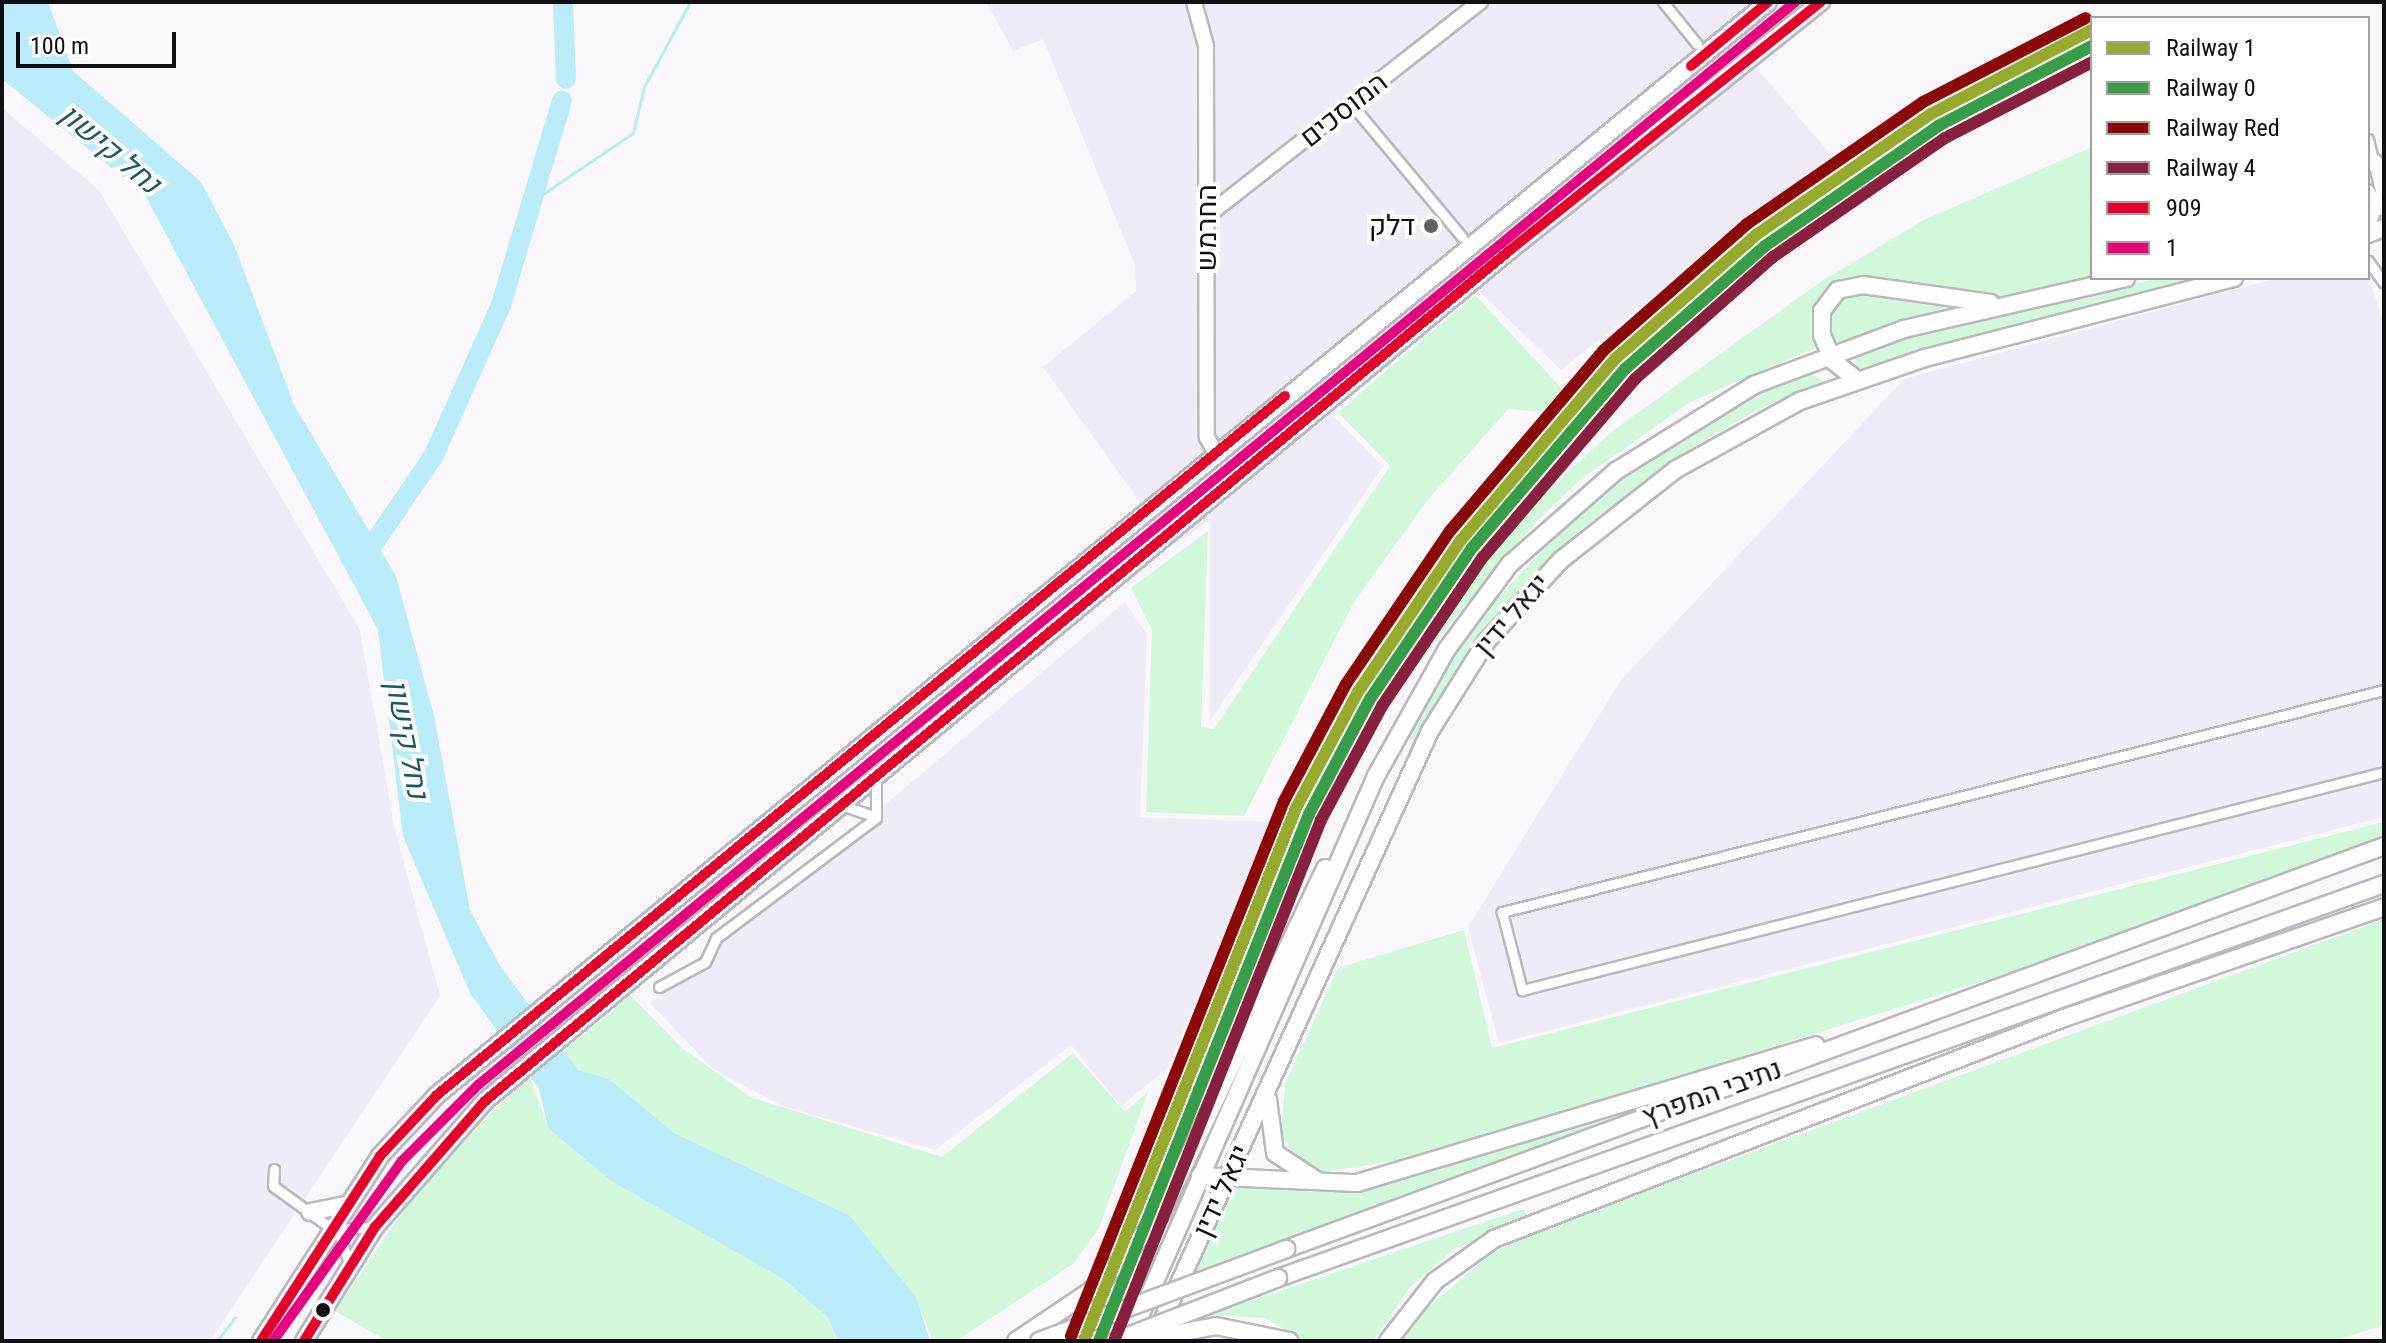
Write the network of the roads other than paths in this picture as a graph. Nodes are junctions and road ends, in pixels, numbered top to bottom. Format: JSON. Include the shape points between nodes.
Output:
{"nodes":[{"id":1,"x":1194,"y":2,"type":"edge"},
{"id":2,"x":1480,"y":2,"type":"edge"},
{"id":3,"x":1663,"y":2,"type":"edge"},
{"id":4,"x":1768,"y":2,"type":"edge"},
{"id":5,"x":1821,"y":2,"type":"edge"},
{"id":6,"x":1697,"y":44,"type":"dead end"},
{"id":7,"x":1352,"y":105,"type":"junction"},
{"id":8,"x":2370,"y":144,"type":"edge"},
{"id":9,"x":2379,"y":168,"type":"edge"},
{"id":10,"x":2370,"y":196,"type":"edge"},
{"id":11,"x":1207,"y":216,"type":"junction"},
{"id":12,"x":2377,"y":220,"type":"edge"},
{"id":13,"x":1462,"y":237,"type":"dead end"},
{"id":14,"x":2370,"y":264,"type":"edge"},
{"id":15,"x":2117,"y":280,"type":"edge"},
{"id":16,"x":2227,"y":280,"type":"edge"},
{"id":17,"x":2384,"y":283,"type":"edge"},
{"id":18,"x":2016,"y":303,"type":"junction"},
{"id":19,"x":1829,"y":353,"type":"junction"},
{"id":20,"x":1856,"y":379,"type":"junction"},
{"id":21,"x":1215,"y":453,"type":"junction"},
{"id":22,"x":2384,"y":690,"type":"edge"},
{"id":23,"x":2384,"y":772,"type":"edge"},
{"id":24,"x":877,"y":776,"type":"junction"},
{"id":25,"x":1376,"y":776,"type":"junction"},
{"id":26,"x":840,"y":806,"type":"junction"},
{"id":27,"x":876,"y":818,"type":"junction"},
{"id":28,"x":2384,"y":846,"type":"edge"},
{"id":29,"x":2384,"y":884,"type":"edge"},
{"id":30,"x":2384,"y":907,"type":"edge"},
{"id":31,"x":659,"y":987,"type":"dead end"},
{"id":32,"x":1978,"y":995,"type":"junction"},
{"id":33,"x":2064,"y":1018,"type":"junction"},
{"id":34,"x":1269,"y":1092,"type":"junction"},
{"id":35,"x":1666,"y":1141,"type":"junction"},
{"id":36,"x":274,"y":1169,"type":"dead end"},
{"id":37,"x":1230,"y":1173,"type":"junction"},
{"id":38,"x":1200,"y":1176,"type":"junction"},
{"id":39,"x":1335,"y":1186,"type":"junction"},
{"id":40,"x":347,"y":1204,"type":"junction"},
{"id":41,"x":310,"y":1212,"type":"junction"},
{"id":42,"x":331,"y":1227,"type":"junction"},
{"id":43,"x":375,"y":1227,"type":"junction"},
{"id":44,"x":349,"y":1267,"type":"junction"},
{"id":45,"x":261,"y":1341,"type":"edge"},
{"id":46,"x":304,"y":1341,"type":"edge"},
{"id":47,"x":1016,"y":1341,"type":"edge"},
{"id":48,"x":1039,"y":1341,"type":"edge"},
{"id":49,"x":1115,"y":1341,"type":"edge"},
{"id":50,"x":1129,"y":1341,"type":"edge"},
{"id":51,"x":1136,"y":1341,"type":"edge"},
{"id":52,"x":1153,"y":1341,"type":"edge"},
{"id":53,"x":1289,"y":1341,"type":"edge"},
{"id":54,"x":1388,"y":1341,"type":"edge"}],
"edges":[{"from":1,"to":11,"type":"street","name":"החרמש","via":[[1206,46]]},
{"from":2,"to":7,"type":"street","name":"המוסכים"},
{"from":3,"to":6,"type":"street"},
{"from":4,"to":21,"type":"highway"},
{"from":5,"to":24,"type":"highway"},
{"from":7,"to":11,"type":"street","name":"המוסכים"},
{"from":7,"to":13,"type":"street"},
{"from":8,"to":9,"type":"street"},
{"from":9,"to":12,"type":"street"},
{"from":10,"to":12,"type":"street"},
{"from":11,"to":21,"type":"street","name":"החרמש","via":[[1207,437]]},
{"from":14,"to":17,"type":"street"},
{"from":15,"to":18,"type":"highway","name":"יגאל ידין"},
{"from":16,"to":20,"type":"highway","name":"יגאל ידין"},
{"from":18,"to":19,"type":"highway","name":"יגאל ידין"},
{"from":18,"to":19,"type":"highway","via":[[1846,286],[1822,311]]},
{"from":19,"to":20,"type":"highway"},
{"from":19,"to":25,"type":"highway","name":"יגאל ידין","via":[[1696,416],[1538,536],[1459,631]]},
{"from":20,"to":34,"type":"highway","name":"יגאל ידין","via":[[1769,415],[1675,470],[1588,536],[1486,642],[1410,770]]},
{"from":21,"to":40,"type":"highway","via":[[466,1071],[401,1133]]},
{"from":22,"to":23,"type":"street","via":[[1502,912],[1522,990]]},
{"from":24,"to":26,"type":"highway"},
{"from":24,"to":27,"type":"street"},
{"from":25,"to":38,"type":"highway","name":"יגאל ידין"},
{"from":25,"to":47,"type":"highway","via":[[1150,1229],[1099,1285]]},
{"from":26,"to":27,"type":"street","via":[[859,806]]},
{"from":26,"to":43,"type":"highway","via":[[485,1101]]},
{"from":27,"to":31,"type":"street","via":[[716,938],[705,962]]},
{"from":28,"to":32,"type":"highway","name":"נתיבי המפרץ"},
{"from":29,"to":35,"type":"highway","name":"נתיבי המפרץ"},
{"from":30,"to":33,"type":"highway"},
{"from":32,"to":39,"type":"highway"},
{"from":32,"to":48,"type":"highway","name":"נתיבי המפרץ","bridge":true},
{"from":33,"to":35,"type":"highway"},
{"from":33,"to":54,"type":"highway","via":[[1494,1239],[1435,1281]]},
{"from":34,"to":37,"type":"highway","name":"יגאל ידין"},
{"from":34,"to":39,"type":"highway","via":[[1275,1153],[1302,1176]]},
{"from":35,"to":49,"type":"highway","name":"נתיבי המפרץ","bridge":true},
{"from":36,"to":41,"type":"street","via":[[273,1186]]},
{"from":37,"to":38,"type":"highway"},
{"from":37,"to":39,"type":"highway"},
{"from":37,"to":52,"type":"highway","name":"יגאל ידין"},
{"from":38,"to":50,"type":"highway","name":"יגאל ידין"},
{"from":40,"to":41,"type":"highway"},
{"from":40,"to":42,"type":"highway"},
{"from":41,"to":42,"type":"street"},
{"from":42,"to":43,"type":"street","via":[[349,1233]]},
{"from":42,"to":44,"type":"street","via":[[347,1245]]},
{"from":42,"to":45,"type":"highway"},
{"from":43,"to":44,"type":"highway"},
{"from":44,"to":46,"type":"highway"},
{"from":51,"to":53,"type":"highway","bridge":true,"via":[[1216,1326]]}]}
